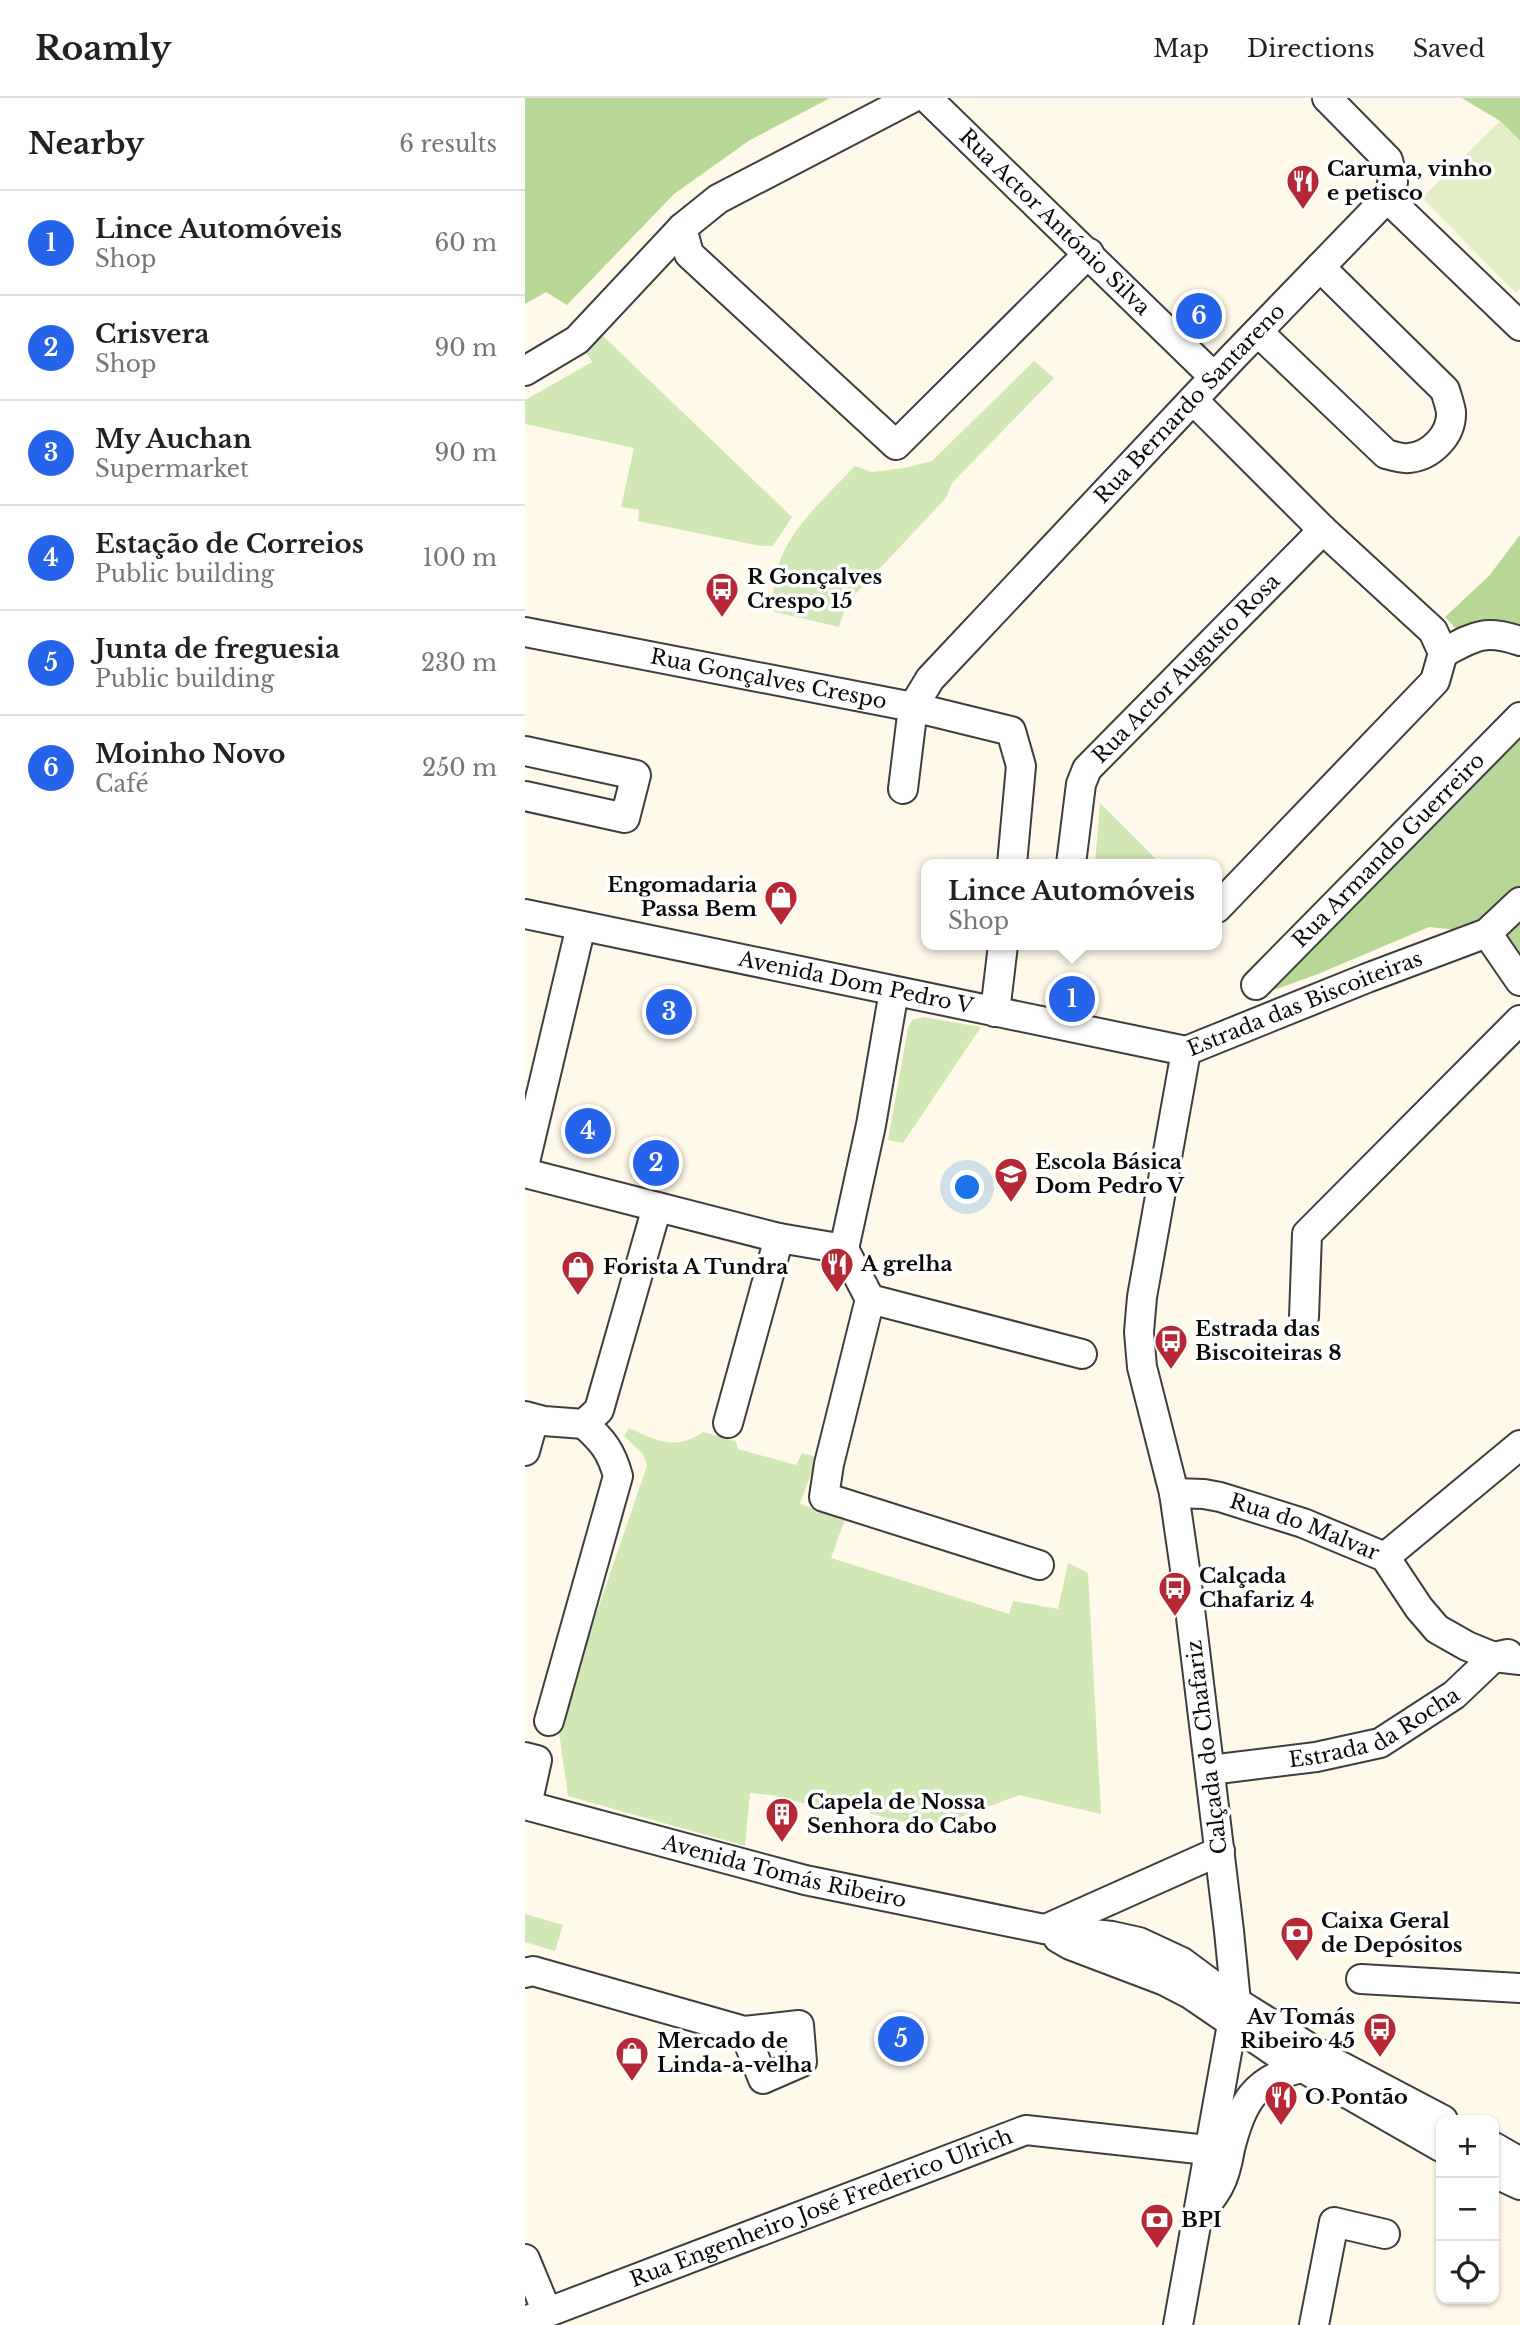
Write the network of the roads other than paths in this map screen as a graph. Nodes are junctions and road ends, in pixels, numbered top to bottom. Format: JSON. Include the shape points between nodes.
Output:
{"nodes":[{"id":1,"x":912,"y":98,"type":"edge"},
{"id":2,"x":927,"y":98,"type":"edge"},
{"id":3,"x":1327,"y":98,"type":"edge"},
{"id":4,"x":1387,"y":198,"type":"junction"},
{"id":5,"x":682,"y":228,"type":"junction"},
{"id":6,"x":1089,"y":253,"type":"junction"},
{"id":7,"x":1320,"y":267,"type":"junction"},
{"id":8,"x":1520,"y":326,"type":"edge"},
{"id":9,"x":1258,"y":332,"type":"junction"},
{"id":10,"x":525,"y":371,"type":"edge"},
{"id":11,"x":1214,"y":377,"type":"junction"},
{"id":12,"x":1193,"y":400,"type":"junction"},
{"id":13,"x":1323,"y":530,"type":"junction"},
{"id":14,"x":525,"y":632,"type":"edge"},
{"id":15,"x":1520,"y":641,"type":"edge"},
{"id":16,"x":1443,"y":653,"type":"junction"},
{"id":17,"x":913,"y":707,"type":"junction"},
{"id":18,"x":1520,"y":717,"type":"edge"},
{"id":19,"x":525,"y":751,"type":"edge"},
{"id":20,"x":903,"y":789,"type":"dead end"},
{"id":21,"x":525,"y":796,"type":"edge"},
{"id":22,"x":1012,"y":859,"type":"edge"},
{"id":23,"x":1072,"y":859,"type":"edge"},
{"id":24,"x":1520,"y":902,"type":"edge"},
{"id":25,"x":1222,"y":903,"type":"edge"},
{"id":26,"x":525,"y":914,"type":"edge"},
{"id":27,"x":581,"y":926,"type":"junction"},
{"id":28,"x":1487,"y":933,"type":"junction"},
{"id":29,"x":1002,"y":950,"type":"edge"},
{"id":30,"x":1520,"y":981,"type":"edge"},
{"id":31,"x":1256,"y":985,"type":"dead end"},
{"id":32,"x":894,"y":991,"type":"junction"},
{"id":33,"x":995,"y":1012,"type":"junction"},
{"id":34,"x":1520,"y":1020,"type":"edge"},
{"id":35,"x":1186,"y":1051,"type":"junction"},
{"id":36,"x":525,"y":1162,"type":"edge"},
{"id":37,"x":525,"y":1172,"type":"edge"},
{"id":38,"x":657,"y":1207,"type":"junction"},
{"id":39,"x":779,"y":1238,"type":"junction"},
{"id":40,"x":844,"y":1249,"type":"junction"},
{"id":41,"x":870,"y":1299,"type":"junction"},
{"id":42,"x":1304,"y":1317,"type":"dead end"},
{"id":43,"x":1082,"y":1354,"type":"dead end"},
{"id":44,"x":530,"y":1418,"type":"edge"},
{"id":45,"x":728,"y":1423,"type":"dead end"},
{"id":46,"x":584,"y":1424,"type":"junction"},
{"id":47,"x":1520,"y":1445,"type":"edge"},
{"id":48,"x":525,"y":1451,"type":"edge"},
{"id":49,"x":1174,"y":1493,"type":"junction"},
{"id":50,"x":1385,"y":1558,"type":"junction"},
{"id":51,"x":1039,"y":1565,"type":"dead end"},
{"id":52,"x":1511,"y":1656,"type":"edge"},
{"id":53,"x":549,"y":1721,"type":"dead end"},
{"id":54,"x":525,"y":1757,"type":"edge"},
{"id":55,"x":1210,"y":1770,"type":"junction"},
{"id":56,"x":526,"y":1805,"type":"edge"},
{"id":57,"x":1220,"y":1851,"type":"junction"},
{"id":58,"x":1044,"y":1929,"type":"junction"},
{"id":59,"x":525,"y":1973,"type":"edge"},
{"id":60,"x":1361,"y":1979,"type":"dead end"},
{"id":61,"x":1520,"y":1988,"type":"edge"},
{"id":62,"x":1234,"y":2013,"type":"junction"},
{"id":63,"x":744,"y":2031,"type":"dead end"},
{"id":64,"x":1301,"y":2068,"type":"junction"},
{"id":65,"x":1436,"y":2116,"type":"edge"},
{"id":66,"x":1436,"y":2144,"type":"edge"},
{"id":67,"x":1207,"y":2150,"type":"junction"},
{"id":68,"x":1499,"y":2150,"type":"edge"},
{"id":69,"x":1520,"y":2162,"type":"edge"},
{"id":70,"x":1499,"y":2175,"type":"edge"},
{"id":71,"x":1520,"y":2185,"type":"edge"},
{"id":72,"x":1195,"y":2219,"type":"junction"},
{"id":73,"x":1385,"y":2234,"type":"dead end"},
{"id":74,"x":525,"y":2259,"type":"edge"},
{"id":75,"x":536,"y":2316,"type":"edge"},
{"id":76,"x":1178,"y":2325,"type":"edge"},
{"id":77,"x":1314,"y":2325,"type":"edge"}],
"edges":[{"from":1,"to":5,"type":"street","via":[[718,199]]},
{"from":2,"to":6,"type":"street","name":"Rua Actor António Silva"},
{"from":3,"to":4,"type":"street","via":[[1388,160],[1393,182]]},
{"from":4,"to":7,"type":"street","name":"Rua Bernardo Santareno"},
{"from":4,"to":8,"type":"street"},
{"from":5,"to":6,"type":"street","via":[[689,254],[896,445]]},
{"from":5,"to":10,"type":"street","via":[[577,340]]},
{"from":6,"to":11,"type":"street","name":"Rua Actor António Silva"},
{"from":7,"to":9,"type":"street","name":"Rua Bernardo Santareno"},
{"from":7,"to":9,"type":"street","via":[[1444,390],[1451,410],[1450,425],[1439,442],[1427,453],[1408,458],[1386,454]]},
{"from":9,"to":11,"type":"street","name":"Rua Bernardo Santareno"},
{"from":11,"to":12,"type":"street","name":"Rua Bernardo Santareno"},
{"from":12,"to":13,"type":"street"},
{"from":12,"to":17,"type":"street","name":"Rua Bernardo Santareno","via":[[930,679]]},
{"from":13,"to":16,"type":"street","via":[[1433,631]]},
{"from":13,"to":23,"type":"street","name":"Rua Actor Augusto Rosa","via":[[1087,769]]},
{"from":14,"to":17,"type":"street","name":"Rua Gonçalves Crespo"},
{"from":15,"to":16,"type":"street","via":[[1499,634],[1475,636]]},
{"from":16,"to":25,"type":"street","via":[[1436,681]]},
{"from":17,"to":20,"type":"street"},
{"from":17,"to":22,"type":"street","name":"Rua Gonçalves Crespo","via":[[1011,731],[1021,766]]},
{"from":18,"to":31,"type":"street","name":"Rua Armando Guerreiro"},
{"from":19,"to":21,"type":"street","via":[[636,775],[625,818]]},
{"from":24,"to":28,"type":"street","name":"Estrada das Biscoiteiras"},
{"from":26,"to":27,"type":"street","name":"Avenida Dom Pedro V"},
{"from":27,"to":32,"type":"street","name":"Avenida Dom Pedro V"},
{"from":27,"to":36,"type":"street"},
{"from":28,"to":30,"type":"street"},
{"from":28,"to":35,"type":"street","name":"Estrada das Biscoiteiras"},
{"from":29,"to":33,"type":"street"},
{"from":32,"to":33,"type":"street","name":"Avenida Dom Pedro V"},
{"from":32,"to":40,"type":"street"},
{"from":33,"to":35,"type":"street","name":"Avenida Dom Pedro V"},
{"from":34,"to":42,"type":"street","via":[[1307,1234]]},
{"from":35,"to":49,"type":"street","name":"Estrada das Biscoiteiras","via":[[1139,1332],[1142,1367]]},
{"from":37,"to":38,"type":"street"},
{"from":38,"to":39,"type":"street"},
{"from":38,"to":46,"type":"street","via":[[599,1410]]},
{"from":39,"to":40,"type":"street"},
{"from":39,"to":45,"type":"street"},
{"from":40,"to":41,"type":"street"},
{"from":41,"to":43,"type":"street"},
{"from":41,"to":51,"type":"street","via":[[824,1497]]},
{"from":44,"to":46,"type":"street"},
{"from":44,"to":48,"type":"street"},
{"from":46,"to":53,"type":"street","via":[[602,1440],[618,1476]]},
{"from":47,"to":50,"type":"street"},
{"from":49,"to":50,"type":"street","name":"Rua do Malvar","via":[[1220,1497],[1303,1523]]},
{"from":49,"to":55,"type":"street","name":"Calçada do Chafariz"},
{"from":50,"to":52,"type":"street","name":"Rua do Malvar","via":[[1437,1629],[1467,1646]]},
{"from":52,"to":55,"type":"street","name":"Estrada da Rocha","via":[[1380,1743],[1316,1757]]},
{"from":54,"to":56,"type":"street","name":"Avenida Tomás Ribeiro","via":[[537,1760]]},
{"from":55,"to":57,"type":"street","name":"Calçada do Chafariz"},
{"from":56,"to":58,"type":"street","name":"Avenida Tomás Ribeiro","via":[[805,1880]]},
{"from":57,"to":58,"type":"street"},
{"from":57,"to":62,"type":"street","name":"Calçada do Chafariz"},
{"from":58,"to":62,"type":"street","name":"Avenida Tomás Ribeiro","via":[[1070,1945]]},
{"from":59,"to":63,"type":"street","via":[[533,1971]]},
{"from":60,"to":61,"type":"street"},
{"from":62,"to":64,"type":"street","name":"Avenida Tomás Ribeiro"},
{"from":62,"to":65,"type":"street","name":"Avenida Tomás Ribeiro"},
{"from":62,"to":67,"type":"street","name":"Calçada do Chafariz"},
{"from":64,"to":66,"type":"street","name":"Avenida Tomás Ribeiro"},
{"from":64,"to":72,"type":"street","via":[[1261,2084],[1247,2101],[1219,2186]]},
{"from":67,"to":72,"type":"street","name":"Calçada do Chafariz"},
{"from":67,"to":75,"type":"street","name":"Rua Engenheiro José Frederico Ulrich","via":[[1026,2130]]},
{"from":68,"to":69,"type":"street"},
{"from":70,"to":71,"type":"street"},
{"from":72,"to":76,"type":"street","name":"Calçada do Chafariz"},
{"from":73,"to":77,"type":"street","via":[[1334,2222]]},
{"from":74,"to":75,"type":"street"}]}
